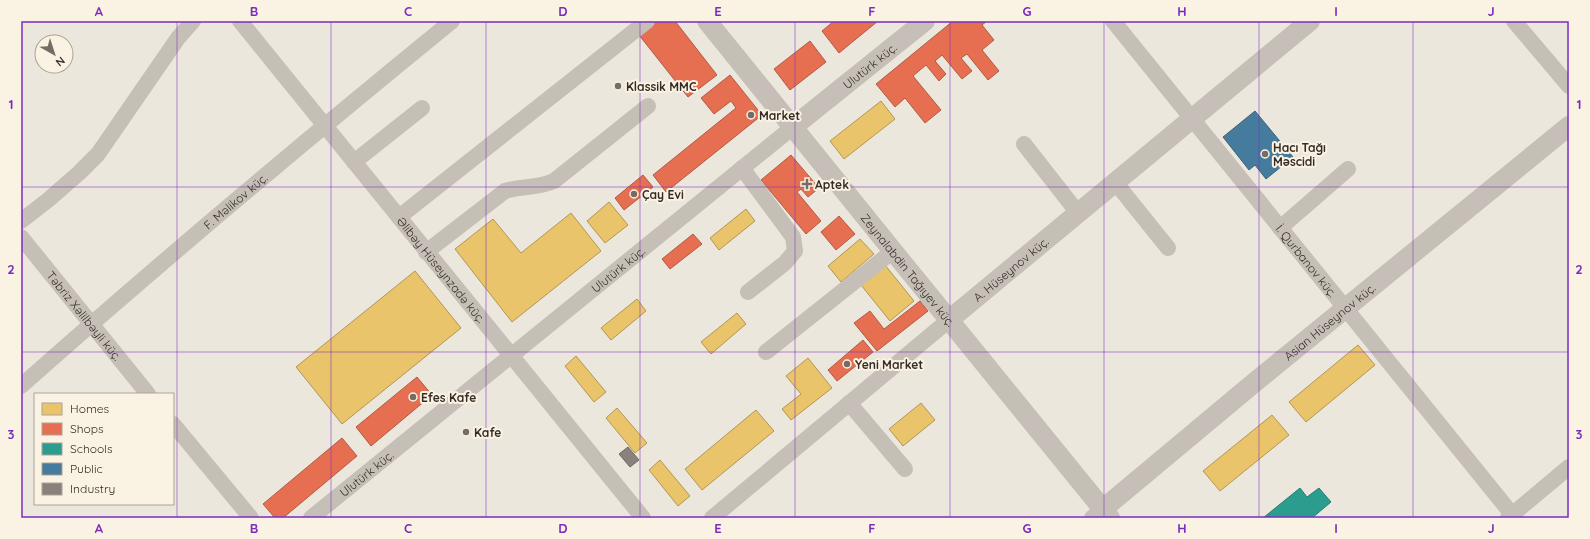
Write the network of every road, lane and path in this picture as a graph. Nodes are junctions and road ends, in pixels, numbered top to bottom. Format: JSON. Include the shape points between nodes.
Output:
{"nodes":[{"id":1,"x":193,"y":21,"type":"edge"},
{"id":2,"x":240,"y":21,"type":"edge"},
{"id":3,"x":452,"y":21,"type":"edge"},
{"id":4,"x":647,"y":21,"type":"edge"},
{"id":5,"x":707,"y":21,"type":"edge"},
{"id":6,"x":925,"y":21,"type":"edge"},
{"id":7,"x":1113,"y":21,"type":"edge"},
{"id":8,"x":1310,"y":21,"type":"edge"},
{"id":9,"x":1514,"y":21,"type":"edge"},
{"id":10,"x":1569,"y":86,"type":"edge"},
{"id":11,"x":648,"y":106,"type":"dead end"},
{"id":12,"x":422,"y":108,"type":"dead end"},
{"id":13,"x":1191,"y":119,"type":"junction"},
{"id":14,"x":324,"y":125,"type":"junction"},
{"id":15,"x":1569,"y":126,"type":"edge"},
{"id":16,"x":793,"y":127,"type":"junction"},
{"id":17,"x":1024,"y":144,"type":"dead end"},
{"id":18,"x":354,"y":162,"type":"junction"},
{"id":19,"x":742,"y":168,"type":"junction"},
{"id":20,"x":1348,"y":169,"type":"dead end"},
{"id":21,"x":1115,"y":182,"type":"junction"},
{"id":22,"x":1078,"y":213,"type":"junction"},
{"id":23,"x":399,"y":217,"type":"junction"},
{"id":24,"x":21,"y":221,"type":"edge"},
{"id":25,"x":1280,"y":228,"type":"junction"},
{"id":26,"x":21,"y":237,"type":"edge"},
{"id":27,"x":1168,"y":248,"type":"dead end"},
{"id":28,"x":893,"y":251,"type":"junction"},
{"id":29,"x":426,"y":252,"type":"junction"},
{"id":30,"x":748,"y":292,"type":"dead end"},
{"id":31,"x":1345,"y":309,"type":"junction"},
{"id":32,"x":949,"y":320,"type":"junction"},
{"id":33,"x":90,"y":324,"type":"junction"},
{"id":34,"x":766,"y":352,"type":"dead end"},
{"id":35,"x":511,"y":356,"type":"junction"},
{"id":36,"x":21,"y":386,"type":"edge"},
{"id":37,"x":147,"y":393,"type":"edge"},
{"id":38,"x":849,"y":403,"type":"junction"},
{"id":39,"x":174,"y":425,"type":"edge"},
{"id":40,"x":1569,"y":467,"type":"edge"},
{"id":41,"x":905,"y":469,"type":"dead end"},
{"id":42,"x":1102,"y":515,"type":"edge"},
{"id":43,"x":1512,"y":517,"type":"edge"},
{"id":44,"x":251,"y":518,"type":"edge"},
{"id":45,"x":311,"y":518,"type":"edge"},
{"id":46,"x":643,"y":518,"type":"edge"},
{"id":47,"x":712,"y":518,"type":"edge"}],
"edges":[{"from":1,"to":24,"type":"street","via":[[178,38],[98,154]]},
{"from":2,"to":14,"type":"street","name":"Əlibəy Hüseynzadə küç."},
{"from":3,"to":14,"type":"street","name":"F. Məlikov küç."},
{"from":4,"to":23,"type":"street"},
{"from":5,"to":16,"type":"street","name":"Zeynalabdin Tağıyev küç."},
{"from":6,"to":16,"type":"street","name":"Ulutürk küç."},
{"from":7,"to":13,"type":"street","name":"İ. Qurbanov küç."},
{"from":8,"to":13,"type":"street","name":"A. Hüseynov küç."},
{"from":9,"to":10,"type":"street"},
{"from":11,"to":29,"type":"street","via":[[554,181],[542,186],[505,191]]},
{"from":12,"to":18,"type":"street"},
{"from":13,"to":21,"type":"street","name":"A. Hüseynov küç."},
{"from":13,"to":25,"type":"street","name":"İ. Qurbanov küç."},
{"from":14,"to":18,"type":"street","name":"Əlibəy Hüseynzadə küç."},
{"from":14,"to":33,"type":"street","name":"F. Məlikov küç."},
{"from":15,"to":31,"type":"street","name":"Asian Hüseynov küç."},
{"from":16,"to":19,"type":"street","name":"Ulutürk küç."},
{"from":16,"to":28,"type":"street","name":"Zeynalabdin Tağıyev küç."},
{"from":17,"to":22,"type":"street"},
{"from":18,"to":23,"type":"street","name":"Əlibəy Hüseynzadə küç."},
{"from":19,"to":30,"type":"street","via":[[793,237],[795,251],[785,263]]},
{"from":19,"to":35,"type":"street","name":"Ulutürk küç."},
{"from":20,"to":25,"type":"street"},
{"from":21,"to":22,"type":"street","name":"A. Hüseynov küç."},
{"from":21,"to":27,"type":"street"},
{"from":22,"to":32,"type":"street","name":"A. Hüseynov küç."},
{"from":23,"to":29,"type":"street","name":"Əlibəy Hüseynzadə küç."},
{"from":25,"to":31,"type":"street","name":"İ. Qurbanov küç."},
{"from":26,"to":33,"type":"street","name":"Təbriz Xəlilbəyli küç."},
{"from":28,"to":32,"type":"street","name":"Zeynalabdin Tağıyev küç."},
{"from":28,"to":34,"type":"street"},
{"from":29,"to":35,"type":"street","name":"Əlibəy Hüseynzadə küç."},
{"from":31,"to":42,"type":"street","name":"Asian Hüseynov küç."},
{"from":31,"to":43,"type":"street","name":"İ. Qurbanov küç."},
{"from":32,"to":38,"type":"street","name":"A. Hüseynov küç."},
{"from":32,"to":42,"type":"street","name":"Zeynalabdin Tağıyev küç."},
{"from":33,"to":36,"type":"street","name":"F. Məlikov küç."},
{"from":33,"to":37,"type":"street","name":"Təbriz Xəlilbəyli küç."},
{"from":35,"to":45,"type":"street","name":"Ulutürk küç."},
{"from":35,"to":46,"type":"street","name":"Əlibəy Hüseynzadə küç."},
{"from":38,"to":41,"type":"street"},
{"from":38,"to":47,"type":"street","name":"A. Hüseynov küç."},
{"from":39,"to":44,"type":"street"},
{"from":40,"to":43,"type":"street"}]}
